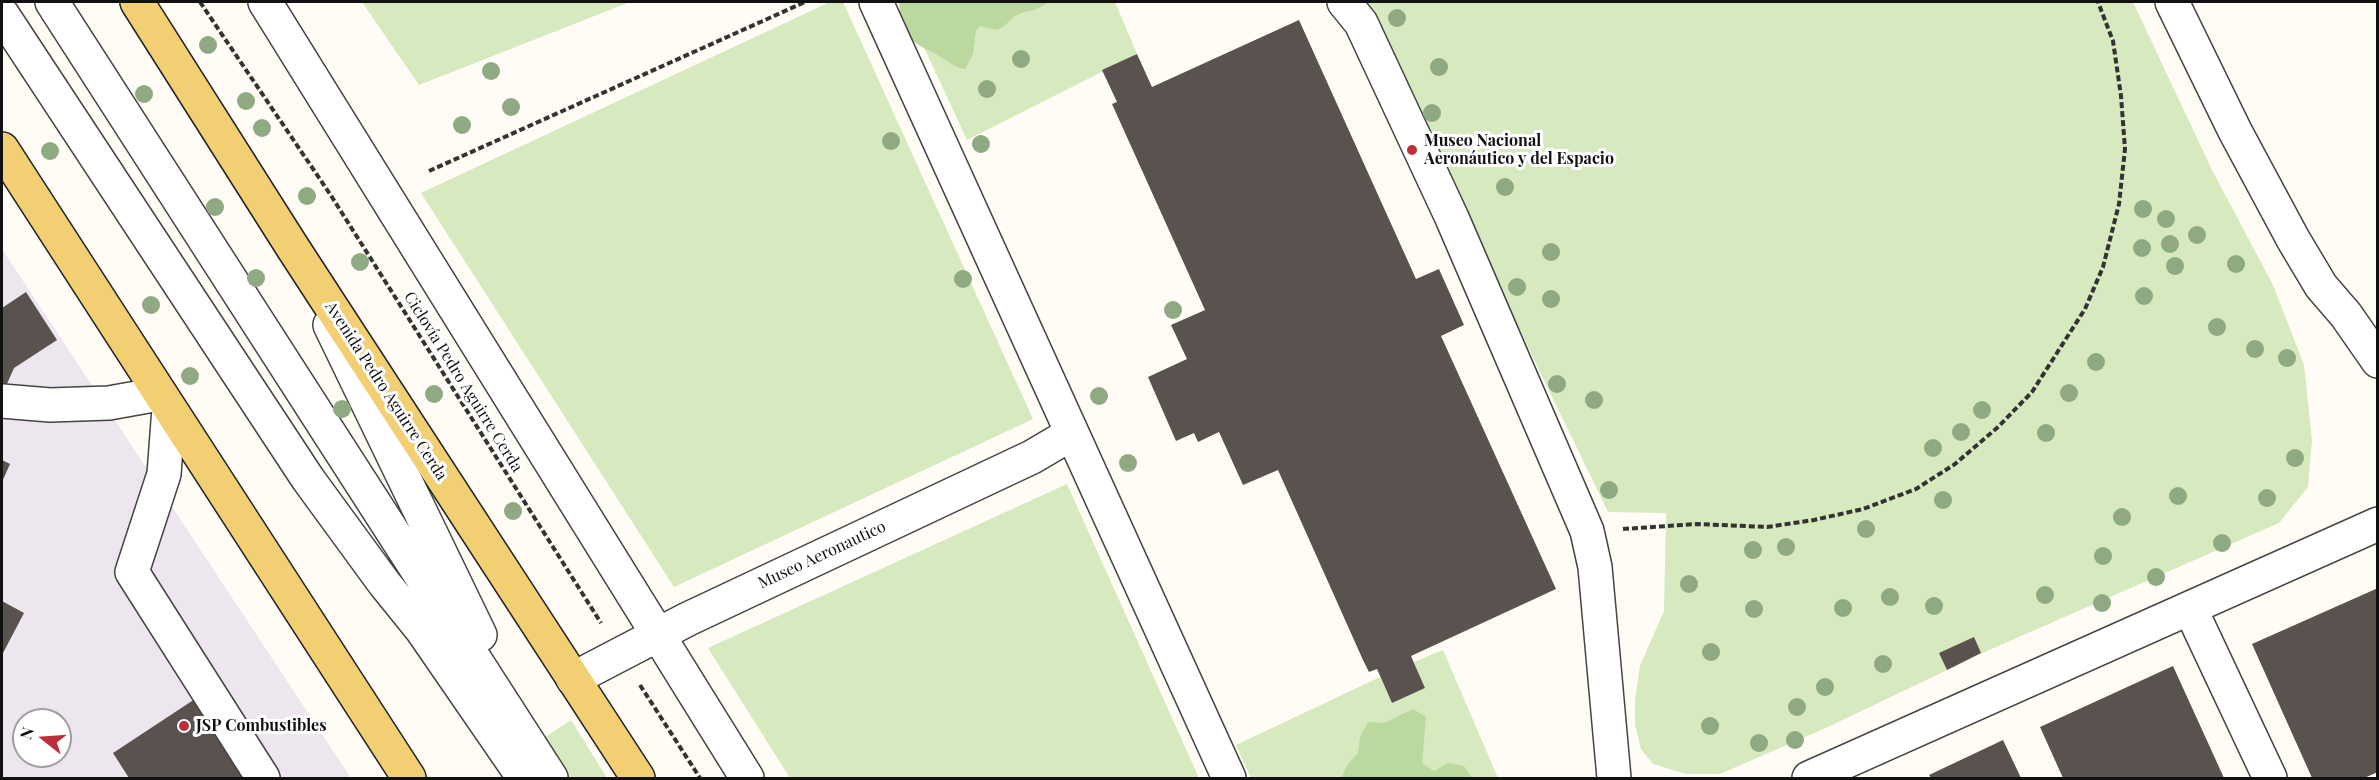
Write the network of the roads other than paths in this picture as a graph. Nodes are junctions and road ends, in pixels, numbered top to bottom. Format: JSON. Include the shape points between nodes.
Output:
{"nodes":[{"id":1,"x":52,"y":2,"type":"edge"},
{"id":2,"x":137,"y":2,"type":"edge"},
{"id":3,"x":265,"y":2,"type":"edge"},
{"id":4,"x":876,"y":2,"type":"edge"},
{"id":5,"x":1344,"y":2,"type":"edge"},
{"id":6,"x":2172,"y":2,"type":"edge"},
{"id":7,"x":2,"y":14,"type":"edge"},
{"id":8,"x":2,"y":152,"type":"edge"},
{"id":9,"x":293,"y":248,"type":"junction"},
{"id":10,"x":2378,"y":362,"type":"edge"},
{"id":11,"x":2,"y":401,"type":"edge"},
{"id":12,"x":164,"y":401,"type":"junction"},
{"id":13,"x":1071,"y":434,"type":"junction"},
{"id":14,"x":2378,"y":524,"type":"edge"},
{"id":15,"x":2190,"y":608,"type":"junction"},
{"id":16,"x":658,"y":634,"type":"junction"},
{"id":17,"x":573,"y":679,"type":"junction"},
{"id":18,"x":540,"y":775,"type":"edge"},
{"id":19,"x":263,"y":778,"type":"edge"},
{"id":20,"x":409,"y":778,"type":"edge"},
{"id":21,"x":638,"y":778,"type":"edge"},
{"id":22,"x":747,"y":778,"type":"edge"},
{"id":23,"x":1229,"y":778,"type":"edge"},
{"id":24,"x":1614,"y":778,"type":"edge"},
{"id":25,"x":1809,"y":778,"type":"edge"},
{"id":26,"x":2270,"y":778,"type":"edge"}],
"edges":[{"from":1,"to":18,"type":"lane"},
{"from":2,"to":9,"type":"main road","name":"Avenida Pedro Aguirre Cerda"},
{"from":3,"to":16,"type":"lane"},
{"from":4,"to":13,"type":"lane"},
{"from":5,"to":24,"type":"lane","via":[[1361,23],[1452,218],[1587,531],[1595,567]]},
{"from":6,"to":10,"type":"lane","via":[[2294,239],[2321,286]]},
{"from":7,"to":18,"type":"lane","via":[[308,479],[384,584]]},
{"from":8,"to":12,"type":"main road"},
{"from":9,"to":17,"type":"main road","name":"Avenida Pedro Aguirre Cerda"},
{"from":9,"to":18,"type":"lane"},
{"from":11,"to":12,"type":"lane","via":[[50,405]]},
{"from":12,"to":19,"type":"lane","via":[[164,474],[132,572]]},
{"from":12,"to":20,"type":"main road"},
{"from":13,"to":16,"type":"lane","name":"Museo Aeronautico","via":[[1032,457]]},
{"from":13,"to":23,"type":"lane"},
{"from":14,"to":15,"type":"lane"},
{"from":15,"to":25,"type":"lane"},
{"from":15,"to":26,"type":"lane"},
{"from":16,"to":17,"type":"lane","name":"Museo Aeronautico"},
{"from":16,"to":22,"type":"lane"},
{"from":17,"to":21,"type":"main road","name":"Avenida Pedro Aguirre Cerda"}]}
